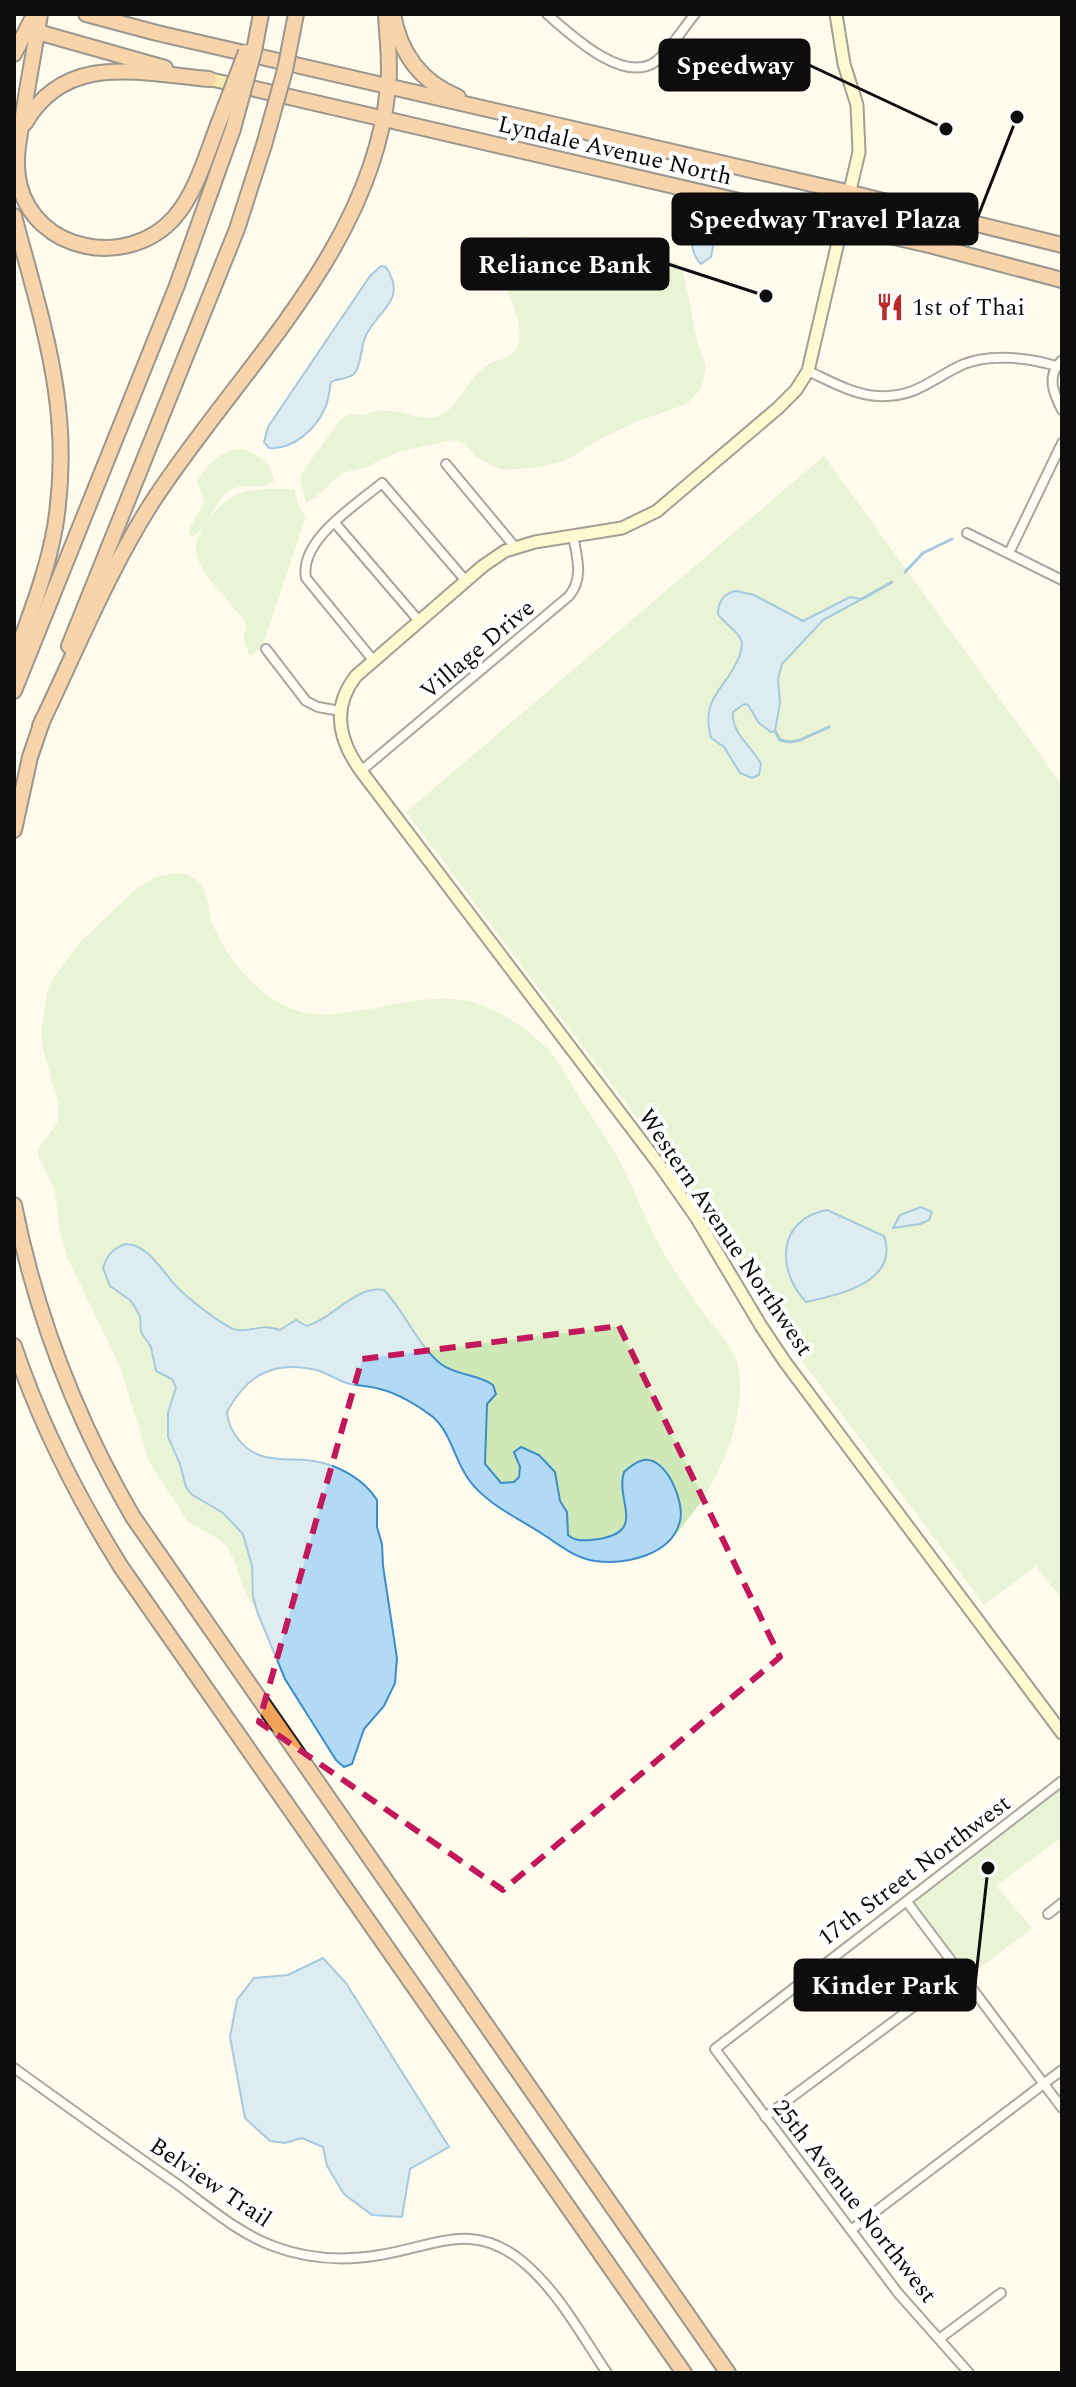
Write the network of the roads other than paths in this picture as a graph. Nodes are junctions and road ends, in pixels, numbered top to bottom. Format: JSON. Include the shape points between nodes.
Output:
{"nodes":[{"id":1,"x":37,"y":14,"type":"edge"},
{"id":2,"x":86,"y":14,"type":"edge"},
{"id":3,"x":260,"y":14,"type":"edge"},
{"id":4,"x":296,"y":14,"type":"edge"},
{"id":5,"x":386,"y":14,"type":"edge"},
{"id":6,"x":393,"y":14,"type":"edge"},
{"id":7,"x":547,"y":14,"type":"edge"},
{"id":8,"x":695,"y":14,"type":"edge"},
{"id":9,"x":836,"y":14,"type":"edge"},
{"id":10,"x":26,"y":29,"type":"edge"},
{"id":11,"x":14,"y":54,"type":"edge"},
{"id":12,"x":209,"y":79,"type":"junction"},
{"id":13,"x":388,"y":87,"type":"junction"},
{"id":14,"x":251,"y":88,"type":"joint"},
{"id":15,"x":496,"y":112,"type":"junction"},
{"id":16,"x":384,"y":120,"type":"junction"},
{"id":17,"x":225,"y":127,"type":"junction"},
{"id":18,"x":18,"y":142,"type":"junction"},
{"id":19,"x":851,"y":193,"type":"junction"},
{"id":20,"x":14,"y":216,"type":"edge"},
{"id":21,"x":843,"y":225,"type":"junction"},
{"id":22,"x":1062,"y":245,"type":"edge"},
{"id":23,"x":1062,"y":280,"type":"edge"},
{"id":24,"x":1059,"y":363,"type":"edge"},
{"id":25,"x":808,"y":371,"type":"junction"},
{"id":26,"x":1062,"y":410,"type":"edge"},
{"id":27,"x":1062,"y":443,"type":"edge"},
{"id":28,"x":446,"y":464,"type":"dead end"},
{"id":29,"x":335,"y":523,"type":"junction"},
{"id":30,"x":967,"y":533,"type":"dead end"},
{"id":31,"x":573,"y":536,"type":"junction"},
{"id":32,"x":515,"y":547,"type":"junction"},
{"id":33,"x":1009,"y":553,"type":"junction"},
{"id":34,"x":1062,"y":580,"type":"edge"},
{"id":35,"x":466,"y":581,"type":"junction"},
{"id":36,"x":419,"y":621,"type":"junction"},
{"id":37,"x":266,"y":649,"type":"dead end"},
{"id":38,"x":14,"y":660,"type":"edge"},
{"id":39,"x":373,"y":660,"type":"junction"},
{"id":40,"x":14,"y":691,"type":"edge"},
{"id":41,"x":340,"y":711,"type":"junction"},
{"id":42,"x":40,"y":726,"type":"junction"},
{"id":43,"x":361,"y":771,"type":"junction"},
{"id":44,"x":14,"y":830,"type":"edge"},
{"id":45,"x":14,"y":1205,"type":"edge"},
{"id":46,"x":14,"y":1346,"type":"edge"},
{"id":47,"x":1062,"y":1733,"type":"edge"},
{"id":48,"x":1062,"y":1781,"type":"edge"},
{"id":49,"x":907,"y":1902,"type":"junction"},
{"id":50,"x":1062,"y":1903,"type":"edge"},
{"id":51,"x":1048,"y":1914,"type":"dead end"},
{"id":52,"x":960,"y":1972,"type":"junction"},
{"id":53,"x":715,"y":2049,"type":"joint"},
{"id":54,"x":14,"y":2068,"type":"edge"},
{"id":55,"x":1062,"y":2070,"type":"edge"},
{"id":56,"x":1045,"y":2085,"type":"junction"},
{"id":57,"x":1062,"y":2108,"type":"edge"},
{"id":58,"x":765,"y":2117,"type":"junction"},
{"id":59,"x":851,"y":2230,"type":"junction"},
{"id":60,"x":1001,"y":2293,"type":"dead end"},
{"id":61,"x":939,"y":2339,"type":"junction"},
{"id":62,"x":607,"y":2373,"type":"edge"},
{"id":63,"x":684,"y":2373,"type":"edge"},
{"id":64,"x":728,"y":2373,"type":"edge"},
{"id":65,"x":969,"y":2373,"type":"edge"}],
"edges":[{"from":1,"to":10,"type":"highway"},
{"from":2,"to":13,"type":"highway","name":"Lyndale Avenue North"},
{"from":3,"to":17,"type":"highway","bridge":true,"via":[[254,51]]},
{"from":4,"to":42,"type":"highway","bridge":true,"via":[[285,70],[237,229]]},
{"from":5,"to":13,"type":"highway"},
{"from":6,"to":15,"type":"highway","via":[[404,51],[428,81]]},
{"from":7,"to":8,"type":"street","via":[[597,53],[634,69],[662,57]]},
{"from":9,"to":19,"type":"street","via":[[859,127]]},
{"from":10,"to":11,"type":"highway"},
{"from":10,"to":12,"type":"highway"},
{"from":10,"to":18,"type":"highway"},
{"from":12,"to":14,"type":"main road"},
{"from":12,"to":18,"type":"highway","via":[[114,72],[77,77],[60,84],[33,109]]},
{"from":13,"to":15,"type":"highway","name":"Lyndale Avenue North"},
{"from":13,"to":16,"type":"highway"},
{"from":14,"to":16,"type":"highway","name":"Lyndale Avenue North"},
{"from":15,"to":19,"type":"highway","name":"Lyndale Avenue North"},
{"from":16,"to":21,"type":"highway","name":"Lyndale Avenue North"},
{"from":16,"to":42,"type":"highway","via":[[357,205],[335,248],[150,506]]},
{"from":17,"to":18,"type":"highway","via":[[176,216],[148,239],[114,249],[61,238],[34,215],[19,183]]},
{"from":17,"to":40,"type":"highway","via":[[176,288]]},
{"from":19,"to":21,"type":"street"},
{"from":19,"to":22,"type":"highway","name":"Lyndale Avenue North"},
{"from":20,"to":38,"type":"highway","via":[[53,361],[62,445],[55,529]]},
{"from":21,"to":23,"type":"highway","name":"Lyndale Avenue North"},
{"from":21,"to":25,"type":"street"},
{"from":24,"to":25,"type":"street","via":[[980,359],[917,390],[886,396],[862,393]]},
{"from":24,"to":26,"type":"street","via":[[1051,383]]},
{"from":25,"to":31,"type":"street","via":[[778,408],[657,511],[629,526]]},
{"from":27,"to":33,"type":"street"},
{"from":28,"to":32,"type":"street"},
{"from":29,"to":35,"type":"street","via":[[382,483]]},
{"from":29,"to":36,"type":"street"},
{"from":29,"to":39,"type":"street","via":[[315,542],[306,578]]},
{"from":30,"to":33,"type":"street"},
{"from":31,"to":32,"type":"street"},
{"from":31,"to":43,"type":"street","name":"Village Drive","via":[[579,573],[573,591]]},
{"from":32,"to":35,"type":"street"},
{"from":33,"to":34,"type":"street"},
{"from":35,"to":36,"type":"street"},
{"from":36,"to":39,"type":"street"},
{"from":37,"to":41,"type":"street","via":[[306,701]]},
{"from":39,"to":41,"type":"street","via":[[352,681]]},
{"from":41,"to":43,"type":"street","name":"Western Avenue Northwest","via":[[344,741]]},
{"from":42,"to":44,"type":"highway"},
{"from":43,"to":47,"type":"street","name":"Western Avenue Northwest","via":[[661,1167],[777,1350]]},
{"from":45,"to":64,"type":"highway","via":[[59,1365],[133,1517]]},
{"from":46,"to":63,"type":"highway","via":[[57,1452],[121,1567]]},
{"from":48,"to":49,"type":"street","name":"17th Street Northwest"},
{"from":49,"to":52,"type":"street"},
{"from":49,"to":53,"type":"street","name":"17th Street Northwest"},
{"from":50,"to":51,"type":"street"},
{"from":52,"to":56,"type":"street"},
{"from":52,"to":58,"type":"street"},
{"from":53,"to":58,"type":"street","name":"25th Avenue Northwest"},
{"from":54,"to":62,"type":"street","name":"Belview Trail","via":[[215,2213],[275,2247],[341,2258],[459,2237],[503,2247],[546,2285]]},
{"from":55,"to":56,"type":"street"},
{"from":56,"to":57,"type":"street"},
{"from":56,"to":59,"type":"street"},
{"from":58,"to":59,"type":"street","name":"25th Avenue Northwest"},
{"from":59,"to":61,"type":"street","name":"25th Avenue Northwest"},
{"from":60,"to":61,"type":"street"},
{"from":61,"to":65,"type":"street","name":"25th Avenue Northwest"}]}
